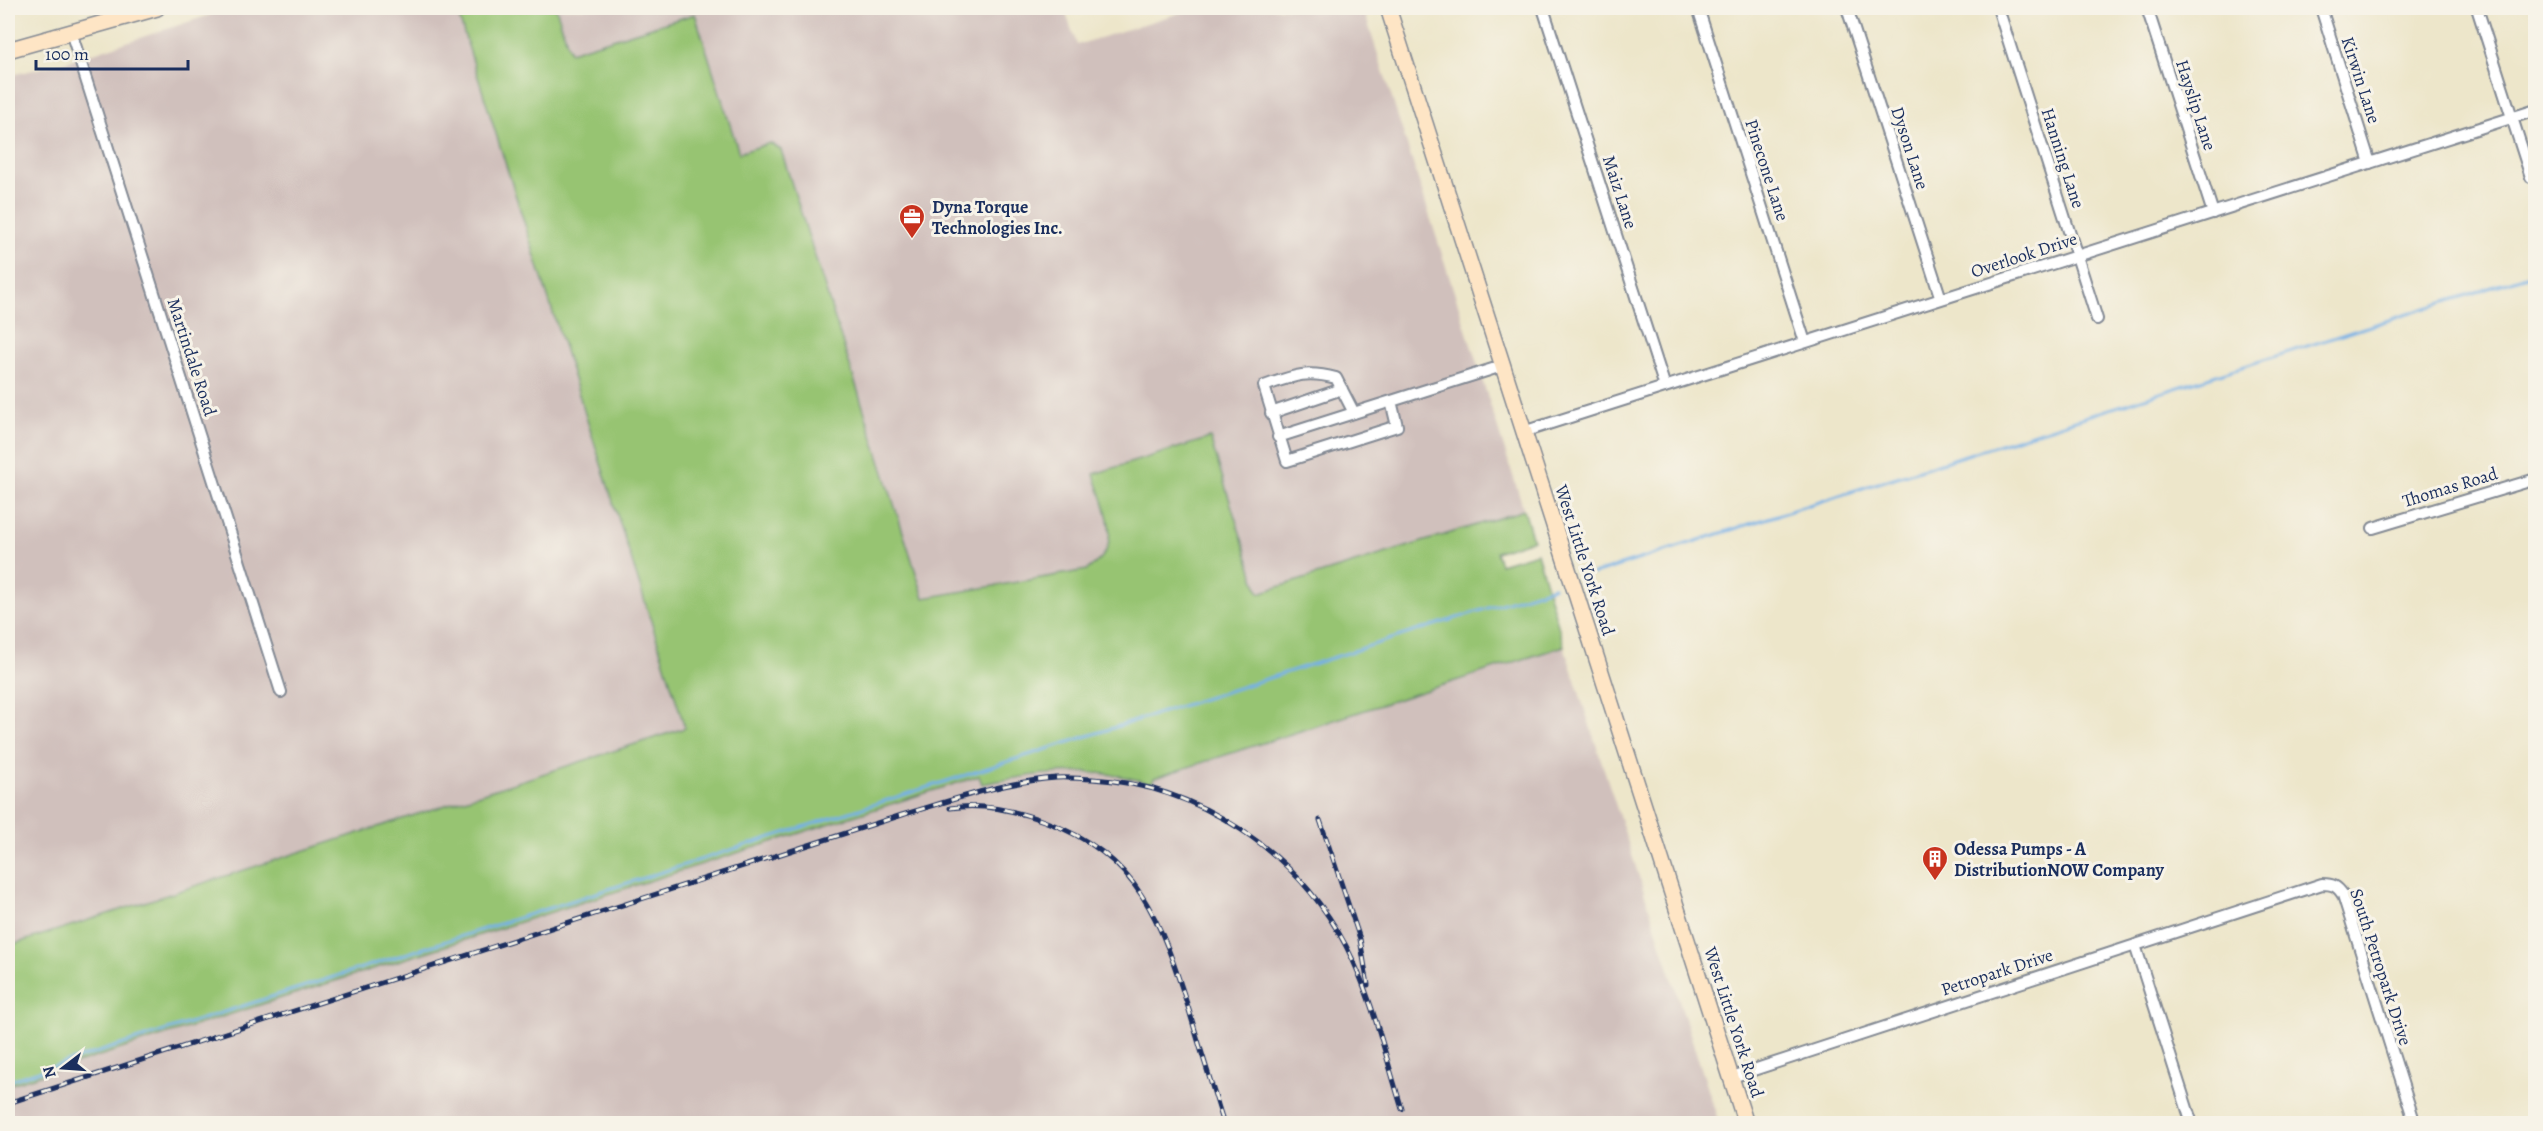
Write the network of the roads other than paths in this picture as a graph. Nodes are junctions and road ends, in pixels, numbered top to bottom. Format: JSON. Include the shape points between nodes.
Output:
{"nodes":[{"id":1,"x":157,"y":8,"type":"edge"},
{"id":2,"x":1388,"y":8,"type":"edge"},
{"id":3,"x":1544,"y":8,"type":"edge"},
{"id":4,"x":1698,"y":8,"type":"edge"},
{"id":5,"x":1847,"y":8,"type":"edge"},
{"id":6,"x":1998,"y":8,"type":"edge"},
{"id":7,"x":2147,"y":8,"type":"edge"},
{"id":8,"x":2321,"y":8,"type":"edge"},
{"id":9,"x":2477,"y":8,"type":"edge"},
{"id":10,"x":71,"y":32,"type":"junction"},
{"id":11,"x":8,"y":50,"type":"edge"},
{"id":12,"x":2535,"y":110,"type":"edge"},
{"id":13,"x":2512,"y":117,"type":"junction"},
{"id":14,"x":2370,"y":163,"type":"junction"},
{"id":15,"x":2531,"y":177,"type":"dead end"},
{"id":16,"x":2213,"y":213,"type":"junction"},
{"id":17,"x":2077,"y":256,"type":"junction"},
{"id":18,"x":1941,"y":299,"type":"junction"},
{"id":19,"x":2097,"y":319,"type":"dead end"},
{"id":20,"x":1805,"y":342,"type":"junction"},
{"id":21,"x":1502,"y":366,"type":"junction"},
{"id":22,"x":1665,"y":387,"type":"junction"},
{"id":23,"x":1342,"y":389,"type":"junction"},
{"id":24,"x":1391,"y":401,"type":"junction"},
{"id":25,"x":1272,"y":413,"type":"junction"},
{"id":26,"x":1354,"y":413,"type":"junction"},
{"id":27,"x":1523,"y":432,"type":"junction"},
{"id":28,"x":1278,"y":437,"type":"junction"},
{"id":29,"x":2535,"y":479,"type":"edge"},
{"id":30,"x":2373,"y":528,"type":"dead end"},
{"id":31,"x":281,"y":693,"type":"dead end"},
{"id":32,"x":2272,"y":901,"type":"joint"},
{"id":33,"x":2135,"y":945,"type":"junction"},
{"id":34,"x":1731,"y":1077,"type":"junction"},
{"id":35,"x":1746,"y":1124,"type":"edge"},
{"id":36,"x":2192,"y":1124,"type":"edge"},
{"id":37,"x":2415,"y":1124,"type":"edge"}],
"edges":[{"from":1,"to":10,"type":"main road"},
{"from":2,"to":21,"type":"main road","name":"West Little York Road"},
{"from":3,"to":22,"type":"street","name":"Maiz Lane"},
{"from":4,"to":20,"type":"street","name":"Pinecone Lane"},
{"from":5,"to":18,"type":"street","name":"Dyson Lane"},
{"from":6,"to":17,"type":"street","name":"Hanning Lane"},
{"from":7,"to":16,"type":"street","name":"Hayslip Lane"},
{"from":8,"to":14,"type":"street","name":"Kirwin Lane"},
{"from":9,"to":13,"type":"street"},
{"from":10,"to":11,"type":"main road"},
{"from":10,"to":31,"type":"street","name":"Martindale Road"},
{"from":12,"to":13,"type":"street","name":"Overlook Drive"},
{"from":13,"to":14,"type":"street","name":"Overlook Drive"},
{"from":13,"to":15,"type":"street"},
{"from":14,"to":16,"type":"street","name":"Overlook Drive"},
{"from":16,"to":17,"type":"street","name":"Overlook Drive"},
{"from":17,"to":18,"type":"street","name":"Overlook Drive"},
{"from":17,"to":19,"type":"street","name":"Hanning Lane"},
{"from":18,"to":20,"type":"street","name":"Overlook Drive"},
{"from":20,"to":22,"type":"street","name":"Overlook Drive"},
{"from":21,"to":24,"type":"street"},
{"from":21,"to":27,"type":"main road","name":"West Little York Road"},
{"from":22,"to":27,"type":"street","name":"Overlook Drive"},
{"from":23,"to":25,"type":"street"},
{"from":23,"to":25,"type":"street","via":[[1336,378],[1316,373],[1264,386]]},
{"from":23,"to":26,"type":"street"},
{"from":24,"to":26,"type":"street"},
{"from":24,"to":28,"type":"street","via":[[1397,426],[1290,462]]},
{"from":25,"to":28,"type":"street"},
{"from":26,"to":28,"type":"street"},
{"from":27,"to":34,"type":"main road","name":"West Little York Road"},
{"from":29,"to":30,"type":"street","name":"Thomas Road"},
{"from":32,"to":33,"type":"street","name":"Petropark Drive"},
{"from":32,"to":37,"type":"street","name":"South Petropark Drive","via":[[2322,884],[2338,887]]},
{"from":33,"to":34,"type":"street","name":"Petropark Drive"},
{"from":33,"to":36,"type":"street"},
{"from":34,"to":35,"type":"main road","name":"West Little York Road"}]}
